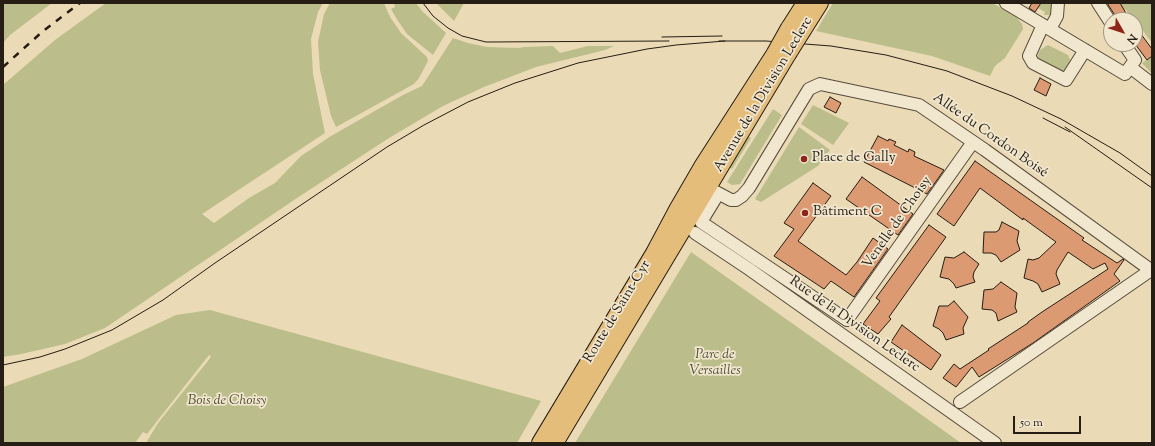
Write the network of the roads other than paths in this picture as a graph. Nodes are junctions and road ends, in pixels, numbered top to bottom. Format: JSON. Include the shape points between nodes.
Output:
{"nodes":[{"id":1,"x":804,"y":3,"type":"edge"},
{"id":2,"x":820,"y":3,"type":"edge"},
{"id":3,"x":1006,"y":3,"type":"edge"},
{"id":4,"x":1058,"y":3,"type":"edge"},
{"id":5,"x":1098,"y":3,"type":"edge"},
{"id":6,"x":1104,"y":12,"type":"edge"},
{"id":7,"x":1046,"y":27,"type":"junction"},
{"id":8,"x":796,"y":29,"type":"junction"},
{"id":9,"x":1085,"y":50,"type":"junction"},
{"id":10,"x":1130,"y":52,"type":"edge"},
{"id":11,"x":781,"y":53,"type":"junction"},
{"id":12,"x":1130,"y":67,"type":"junction"},
{"id":13,"x":1152,"y":84,"type":"edge"},
{"id":14,"x":973,"y":142,"type":"junction"},
{"id":15,"x":705,"y":186,"type":"junction"},
{"id":16,"x":695,"y":233,"type":"dead end"},
{"id":17,"x":1151,"y":271,"type":"edge"},
{"id":18,"x":960,"y":402,"type":"dead end"},
{"id":19,"x":540,"y":443,"type":"edge"},
{"id":20,"x":555,"y":443,"type":"edge"},
{"id":21,"x":995,"y":443,"type":"edge"}],
"edges":[{"from":1,"to":8,"type":"main road","name":"Avenue de la Division Leclerc"},
{"from":2,"to":8,"type":"main road","name":"Avenue de la Division Leclerc"},
{"from":3,"to":7,"type":"street"},
{"from":4,"to":7,"type":"street","via":[[1057,16]]},
{"from":5,"to":6,"type":"street"},
{"from":7,"to":9,"type":"street"},
{"from":7,"to":9,"type":"street","via":[[1029,56],[1033,64],[1066,80]]},
{"from":8,"to":11,"type":"main road","name":"Avenue de la Division Leclerc","bridge":true},
{"from":9,"to":12,"type":"street","via":[[1125,74]]},
{"from":10,"to":12,"type":"street","via":[[1135,60]]},
{"from":11,"to":15,"type":"main road","name":"Avenue de la Division Leclerc"},
{"from":11,"to":15,"type":"main road","name":"Avenue de la Division Leclerc","via":[[749,95]]},
{"from":12,"to":13,"type":"street"},
{"from":14,"to":15,"type":"street","name":"Allée du Cordon Boisé","via":[[919,105],[820,84],[809,89],[742,196],[731,200]]},
{"from":14,"to":15,"type":"street","name":"Venelle de Choisy","via":[[847,320],[701,222]]},
{"from":14,"to":17,"type":"street","name":"Allée du Cordon Boisé"},
{"from":15,"to":19,"type":"main road","name":"Route de Saint-Cyr","via":[[654,253]]},
{"from":15,"to":20,"type":"main road","name":"Route de Saint-Cyr"},
{"from":16,"to":21,"type":"street","name":"Rue de la Division Leclerc"},
{"from":17,"to":18,"type":"street"}]}
